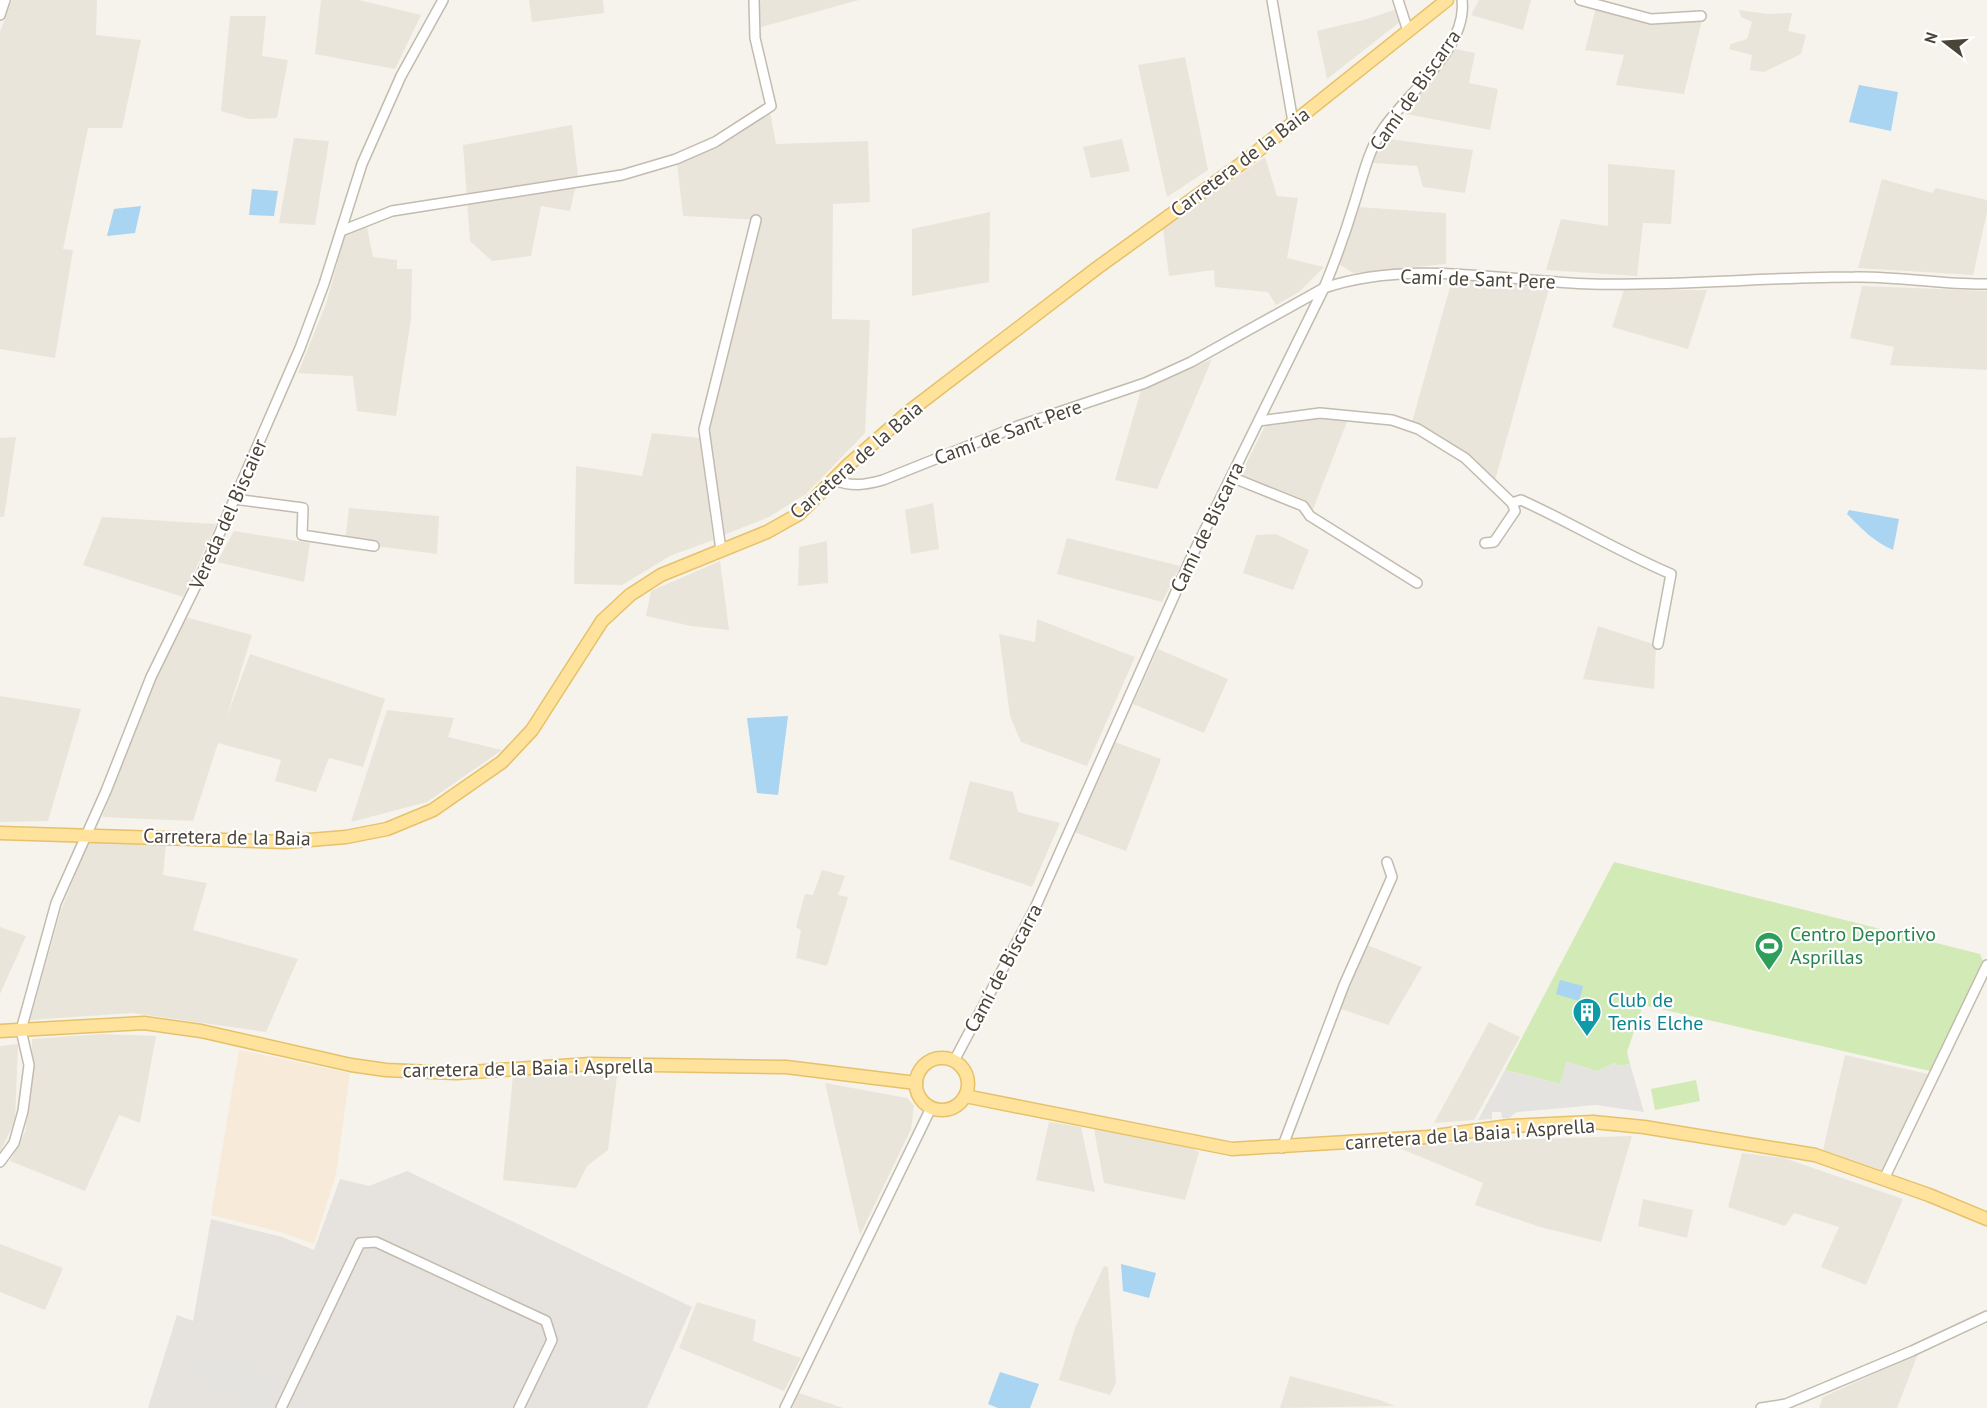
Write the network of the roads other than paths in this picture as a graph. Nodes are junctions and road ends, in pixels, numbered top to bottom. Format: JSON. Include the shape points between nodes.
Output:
{"nodes":[{"id":1,"x":5,"y":0,"type":"edge"},
{"id":2,"x":442,"y":0,"type":"edge"},
{"id":3,"x":754,"y":0,"type":"edge"},
{"id":4,"x":1272,"y":0,"type":"edge"},
{"id":5,"x":1398,"y":0,"type":"edge"},
{"id":6,"x":1447,"y":0,"type":"edge"},
{"id":7,"x":1462,"y":0,"type":"edge"},
{"id":8,"x":1580,"y":0,"type":"edge"},
{"id":9,"x":0,"y":15,"type":"edge"},
{"id":10,"x":1701,"y":16,"type":"dead end"},
{"id":11,"x":1408,"y":31,"type":"junction"},
{"id":12,"x":1293,"y":122,"type":"junction"},
{"id":13,"x":756,"y":220,"type":"dead end"},
{"id":14,"x":341,"y":231,"type":"junction"},
{"id":15,"x":1987,"y":284,"type":"edge"},
{"id":16,"x":1324,"y":288,"type":"junction"},
{"id":17,"x":1258,"y":421,"type":"junction"},
{"id":18,"x":1231,"y":477,"type":"junction"},
{"id":19,"x":834,"y":480,"type":"junction"},
{"id":20,"x":234,"y":499,"type":"junction"},
{"id":21,"x":1512,"y":503,"type":"junction"},
{"id":22,"x":1485,"y":543,"type":"dead end"},
{"id":23,"x":374,"y":546,"type":"dead end"},
{"id":24,"x":721,"y":550,"type":"junction"},
{"id":25,"x":1417,"y":583,"type":"dead end"},
{"id":26,"x":1658,"y":644,"type":"dead end"},
{"id":27,"x":0,"y":833,"type":"edge"},
{"id":28,"x":86,"y":834,"type":"junction"},
{"id":29,"x":1387,"y":862,"type":"dead end"},
{"id":30,"x":1987,"y":964,"type":"edge"},
{"id":31,"x":21,"y":1030,"type":"junction"},
{"id":32,"x":0,"y":1031,"type":"edge"},
{"id":33,"x":954,"y":1061,"type":"junction"},
{"id":34,"x":916,"y":1083,"type":"junction"},
{"id":35,"x":965,"y":1096,"type":"junction"},
{"id":36,"x":931,"y":1108,"type":"junction"},
{"id":37,"x":1282,"y":1148,"type":"junction"},
{"id":38,"x":0,"y":1162,"type":"edge"},
{"id":39,"x":1884,"y":1179,"type":"junction"},
{"id":40,"x":1987,"y":1219,"type":"edge"},
{"id":41,"x":1987,"y":1316,"type":"edge"},
{"id":42,"x":285,"y":1407,"type":"edge"},
{"id":43,"x":519,"y":1408,"type":"edge"},
{"id":44,"x":785,"y":1408,"type":"edge"},
{"id":45,"x":1761,"y":1408,"type":"edge"}],
"edges":[{"from":1,"to":9,"type":"street"},
{"from":2,"to":14,"type":"street","name":"Vereda del Biscaier","via":[[401,76],[362,164]]},
{"from":3,"to":14,"type":"street","via":[[755,38],[771,106],[715,141],[676,159],[622,175],[392,211]]},
{"from":4,"to":12,"type":"street"},
{"from":5,"to":11,"type":"street"},
{"from":6,"to":11,"type":"main road","name":"Carretera de la Baia"},
{"from":7,"to":16,"type":"street","name":"Camí de Biscarra","via":[[1459,31],[1382,130],[1366,162]]},
{"from":8,"to":10,"type":"street","via":[[1651,19]]},
{"from":11,"to":12,"type":"main road","name":"Carretera de la Baia"},
{"from":12,"to":19,"type":"main road","name":"Carretera de la Baia","via":[[910,410]]},
{"from":13,"to":24,"type":"street","via":[[704,429]]},
{"from":14,"to":20,"type":"street","name":"Vereda del Biscaier","via":[[300,348]]},
{"from":15,"to":16,"type":"street","name":"Camí de Sant Pere","via":[[1857,276],[1732,283],[1590,284],[1421,274],[1344,281]]},
{"from":16,"to":17,"type":"street","name":"Camí de Biscarra"},
{"from":16,"to":19,"type":"street","name":"Camí de Sant Pere","via":[[1191,362],[1145,383],[1018,426],[883,480],[862,486]]},
{"from":17,"to":18,"type":"street","name":"Camí de Biscarra"},
{"from":17,"to":21,"type":"street","via":[[1320,413],[1392,420],[1418,429],[1458,453]]},
{"from":18,"to":25,"type":"street","via":[[1303,506],[1315,518]]},
{"from":18,"to":33,"type":"street","name":"Camí de Biscarra","via":[[1035,908]]},
{"from":19,"to":24,"type":"main road","name":"Carretera de la Baia","via":[[799,514]]},
{"from":20,"to":23,"type":"street","via":[[303,508],[302,536]]},
{"from":20,"to":28,"type":"street","name":"Vereda del Biscaier","via":[[151,677]]},
{"from":21,"to":22,"type":"street","via":[[1515,511],[1494,542]]},
{"from":21,"to":26,"type":"street","via":[[1521,500],[1567,520],[1624,554],[1671,574]]},
{"from":24,"to":28,"type":"main road","name":"Carretera de la Baia","via":[[661,575],[630,595],[602,621],[532,730],[502,762],[433,810],[387,829],[285,842]]},
{"from":27,"to":28,"type":"main road","name":"Carretera de la Baia"},
{"from":28,"to":31,"type":"street","name":"Vereda del Biscaier","via":[[56,903]]},
{"from":29,"to":37,"type":"street","via":[[1392,877],[1344,985]]},
{"from":30,"to":39,"type":"street"},
{"from":31,"to":32,"type":"main road","name":"carretera de la Baia i Asprella"},
{"from":31,"to":34,"type":"main road","name":"carretera de la Baia i Asprella","via":[[144,1023],[201,1031],[386,1070],[456,1073],[590,1064],[786,1067]]},
{"from":31,"to":38,"type":"street","via":[[29,1065],[24,1111],[14,1143]]},
{"from":33,"to":34,"type":"main road","via":[[927,1063]]},
{"from":33,"to":35,"type":"main road","via":[[966,1075]]},
{"from":34,"to":36,"type":"main road","via":[[921,1099]]},
{"from":35,"to":36,"type":"main road","via":[[953,1108]]},
{"from":35,"to":37,"type":"main road","name":"carretera de la Baia i Asprella","via":[[1232,1149]]},
{"from":36,"to":44,"type":"street"},
{"from":37,"to":39,"type":"main road","name":"carretera de la Baia i Asprella","via":[[1428,1137],[1509,1126],[1593,1122],[1655,1128],[1815,1155]]},
{"from":39,"to":40,"type":"main road","name":"carretera de la Baia i Asprella"},
{"from":41,"to":45,"type":"street","via":[[1786,1404]]},
{"from":42,"to":43,"type":"street","via":[[360,1243],[376,1242],[546,1321],[552,1340]]}]}
